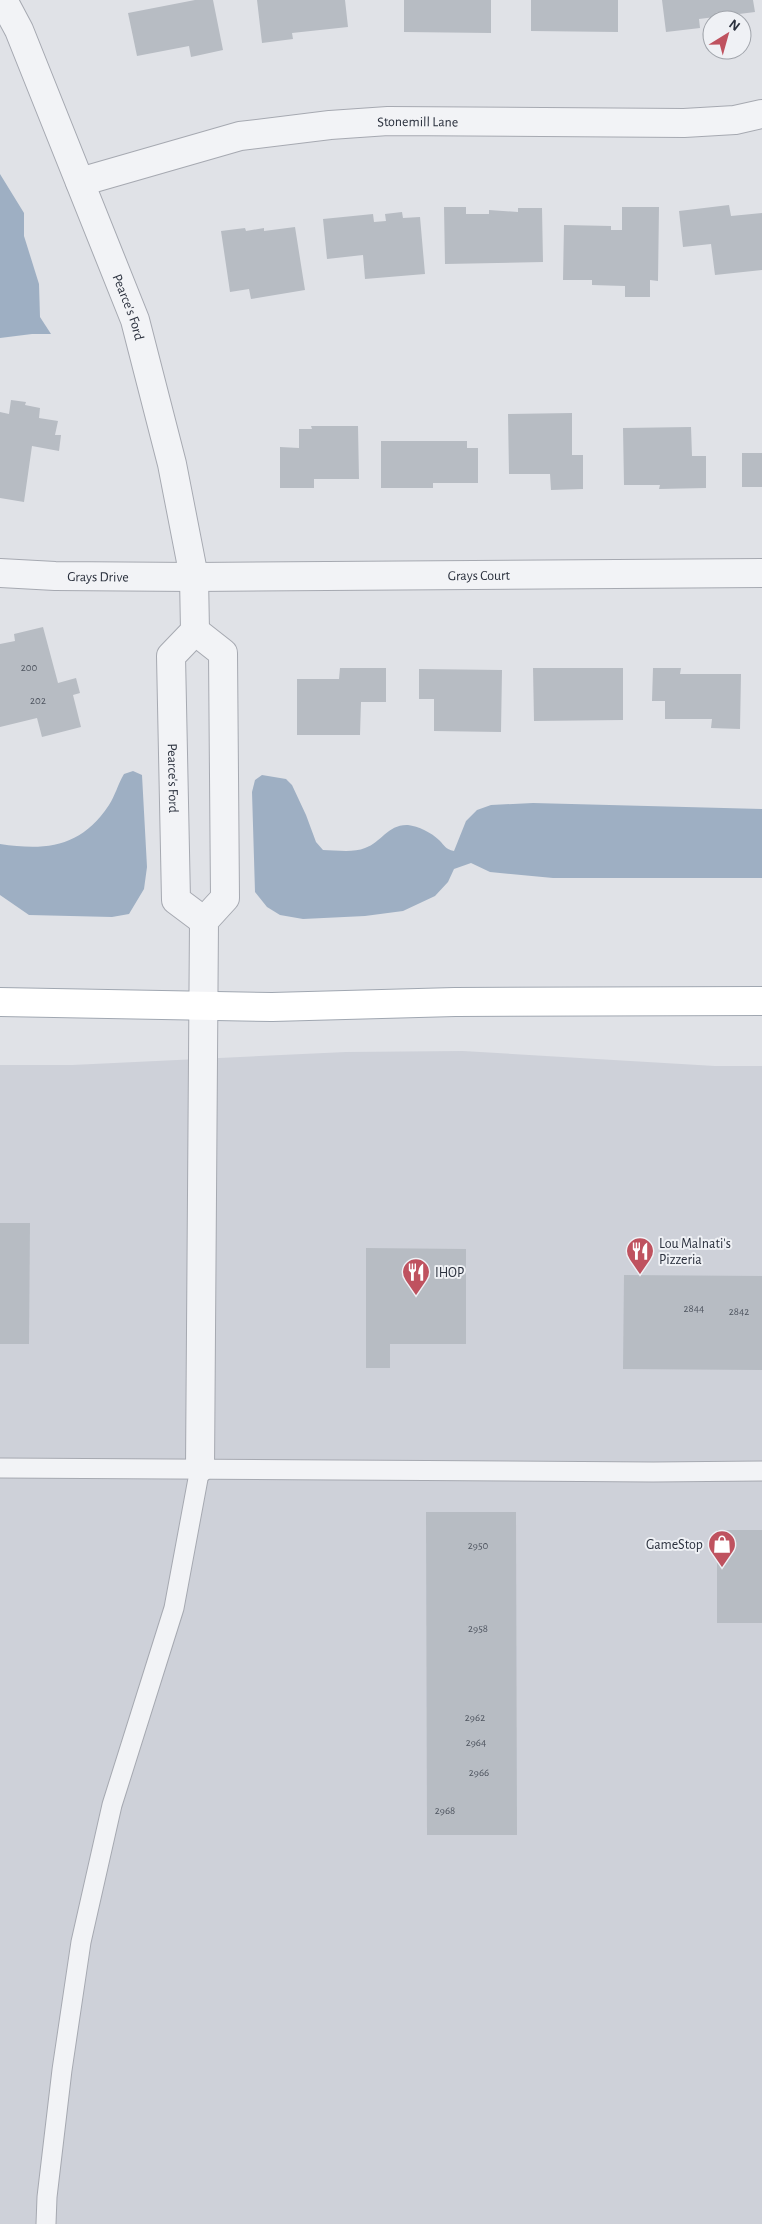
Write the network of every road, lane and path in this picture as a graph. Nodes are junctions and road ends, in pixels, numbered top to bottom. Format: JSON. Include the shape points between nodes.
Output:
{"nodes":[{"id":1,"x":3,"y":0,"type":"edge"},
{"id":2,"x":762,"y":114,"type":"edge"},
{"id":3,"x":80,"y":182,"type":"junction"},
{"id":4,"x":0,"y":573,"type":"edge"},
{"id":5,"x":762,"y":573,"type":"edge"},
{"id":6,"x":194,"y":577,"type":"junction"},
{"id":7,"x":196,"y":631,"type":"junction"},
{"id":8,"x":204,"y":921,"type":"junction"},
{"id":9,"x":762,"y":1001,"type":"edge"},
{"id":10,"x":0,"y":1002,"type":"edge"},
{"id":11,"x":204,"y":1005,"type":"junction"},
{"id":12,"x":0,"y":1468,"type":"edge"},
{"id":13,"x":200,"y":1468,"type":"junction"},
{"id":14,"x":762,"y":1471,"type":"edge"},
{"id":15,"x":46,"y":2224,"type":"edge"}],
"edges":[{"from":1,"to":3,"type":"street","name":"Pearce's Ford","via":[[19,30]]},
{"from":2,"to":3,"type":"street","name":"Stonemill Lane","via":[[735,120],[684,123],[388,121],[330,125],[240,136]]},
{"from":3,"to":6,"type":"street","name":"Pearce's Ford","via":[[135,320],[172,464]]},
{"from":4,"to":6,"type":"street","name":"Grays Drive"},
{"from":5,"to":6,"type":"street","name":"Grays Court"},
{"from":6,"to":7,"type":"street","name":"Pearce's Ford"},
{"from":7,"to":8,"type":"street","via":[[223,653],[224,898]]},
{"from":7,"to":8,"type":"street","name":"Pearce's Ford","via":[[171,656],[176,900]]},
{"from":8,"to":11,"type":"street"},
{"from":9,"to":11,"type":"main road"},
{"from":10,"to":11,"type":"main road"},
{"from":11,"to":13,"type":"street"},
{"from":12,"to":13,"type":"lane"},
{"from":13,"to":14,"type":"lane"},
{"from":13,"to":15,"type":"lane","via":[[174,1608],[112,1805],[81,1942],[62,2070]]}]}
